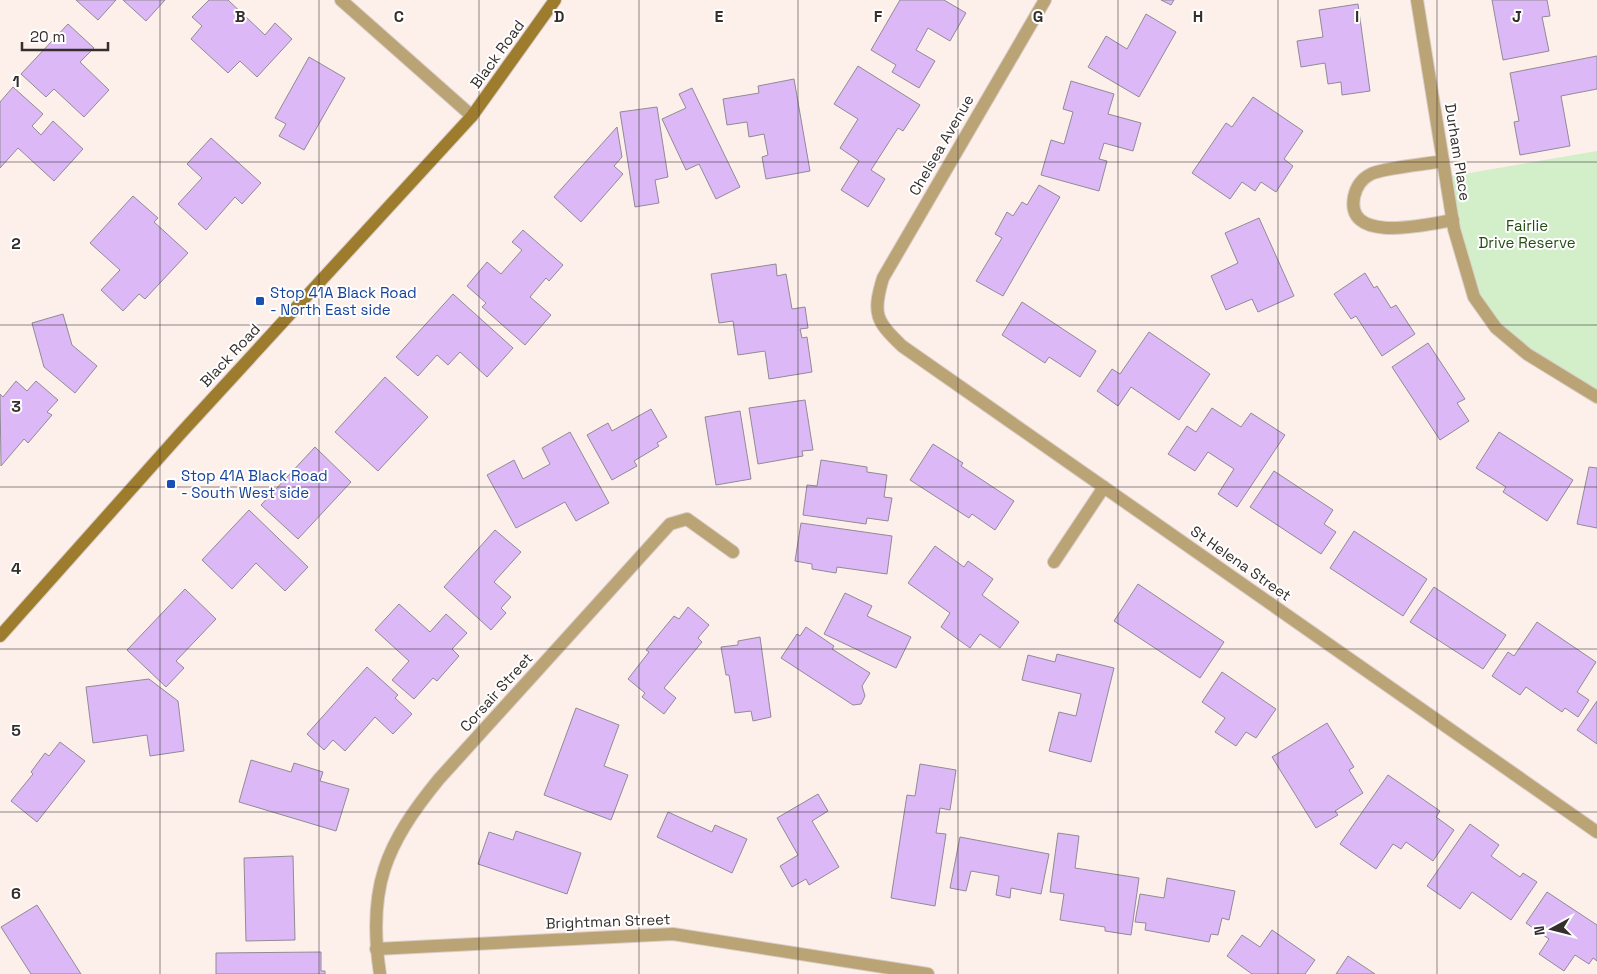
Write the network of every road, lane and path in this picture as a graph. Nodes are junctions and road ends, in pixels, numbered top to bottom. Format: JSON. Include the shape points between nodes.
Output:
{"nodes":[{"id":1,"x":340,"y":0,"type":"edge"},
{"id":2,"x":555,"y":0,"type":"edge"},
{"id":3,"x":1045,"y":0,"type":"edge"},
{"id":4,"x":1417,"y":0,"type":"edge"},
{"id":5,"x":472,"y":116,"type":"junction"},
{"id":6,"x":1443,"y":161,"type":"junction"},
{"id":7,"x":1453,"y":220,"type":"junction"},
{"id":8,"x":878,"y":310,"type":"joint"},
{"id":9,"x":1597,"y":397,"type":"edge"},
{"id":10,"x":1104,"y":487,"type":"junction"},
{"id":11,"x":733,"y":552,"type":"dead end"},
{"id":12,"x":1054,"y":562,"type":"dead end"},
{"id":13,"x":0,"y":636,"type":"edge"},
{"id":14,"x":1597,"y":832,"type":"edge"},
{"id":15,"x":376,"y":949,"type":"junction"},
{"id":16,"x":380,"y":974,"type":"edge"},
{"id":17,"x":928,"y":974,"type":"edge"}],
"edges":[{"from":1,"to":5,"type":"street"},
{"from":2,"to":5,"type":"main road","name":"Black Road"},
{"from":3,"to":8,"type":"street","name":"Chelsea Avenue","via":[[893,259],[877,297]]},
{"from":4,"to":6,"type":"street","name":"Durham Place"},
{"from":5,"to":13,"type":"main road","name":"Black Road"},
{"from":6,"to":7,"type":"street","name":"Durham Place"},
{"from":6,"to":7,"type":"street","via":[[1371,173],[1356,187],[1353,204],[1357,216],[1369,226],[1385,229]]},
{"from":7,"to":9,"type":"street","name":"Durham Place","via":[[1474,297],[1496,328],[1527,354]]},
{"from":8,"to":10,"type":"street","name":"St Helena Street","via":[[882,327],[902,346]]},
{"from":10,"to":12,"type":"street"},
{"from":10,"to":14,"type":"street","name":"St Helena Street"},
{"from":11,"to":15,"type":"street","name":"Corsair Street","via":[[687,519],[670,524],[452,764],[414,810],[385,863],[375,906]]},
{"from":15,"to":16,"type":"street","name":"Corsair Street"},
{"from":15,"to":17,"type":"street","name":"Brightman Street","via":[[673,934]]}]}
